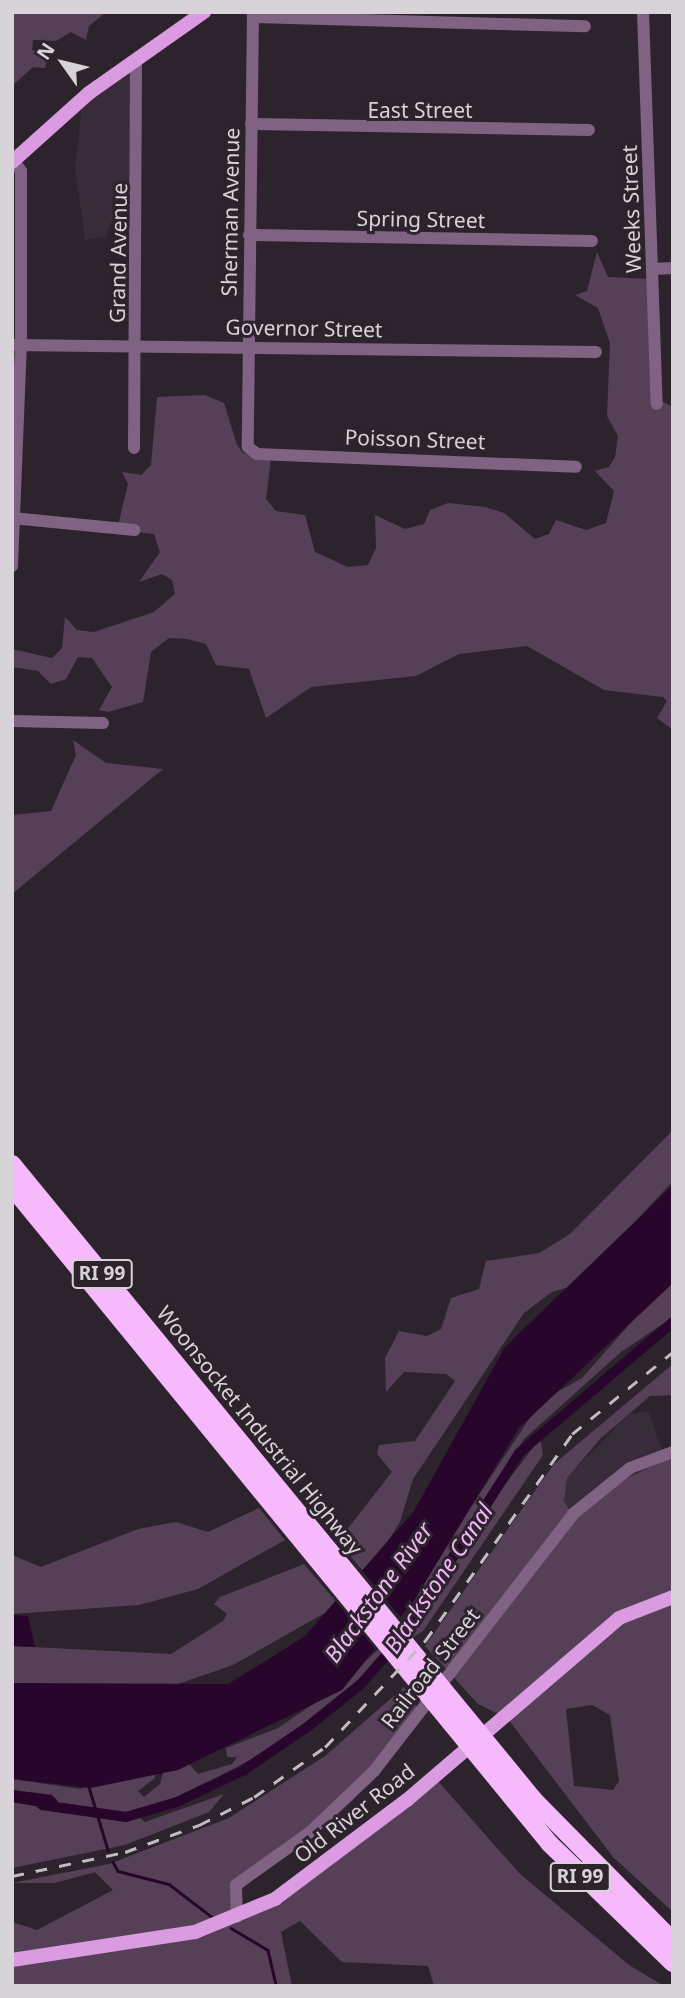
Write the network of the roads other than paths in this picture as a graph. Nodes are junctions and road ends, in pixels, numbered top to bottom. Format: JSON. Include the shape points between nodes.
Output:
{"nodes":[{"id":1,"x":204,"y":12,"type":"edge"},
{"id":2,"x":643,"y":12,"type":"edge"},
{"id":3,"x":253,"y":15,"type":"edge"},
{"id":4,"x":585,"y":26,"type":"dead end"},
{"id":5,"x":136,"y":60,"type":"junction"},
{"id":6,"x":251,"y":124,"type":"junction"},
{"id":7,"x":589,"y":130,"type":"dead end"},
{"id":8,"x":13,"y":162,"type":"edge"},
{"id":9,"x":249,"y":235,"type":"junction"},
{"id":10,"x":592,"y":240,"type":"dead end"},
{"id":11,"x":673,"y":268,"type":"edge"},
{"id":12,"x":653,"y":269,"type":"junction"},
{"id":13,"x":17,"y":345,"type":"edge"},
{"id":14,"x":135,"y":345,"type":"junction"},
{"id":15,"x":247,"y":347,"type":"junction"},
{"id":16,"x":596,"y":352,"type":"dead end"},
{"id":17,"x":657,"y":404,"type":"dead end"},
{"id":18,"x":135,"y":448,"type":"dead end"},
{"id":19,"x":252,"y":452,"type":"joint"},
{"id":20,"x":576,"y":467,"type":"dead end"},
{"id":21,"x":15,"y":519,"type":"edge"},
{"id":22,"x":134,"y":530,"type":"dead end"},
{"id":23,"x":12,"y":566,"type":"edge"},
{"id":24,"x":12,"y":721,"type":"edge"},
{"id":25,"x":103,"y":723,"type":"dead end"},
{"id":26,"x":12,"y":1164,"type":"edge"},
{"id":27,"x":12,"y":1187,"type":"edge"},
{"id":28,"x":187,"y":1389,"type":"junction"},
{"id":29,"x":673,"y":1452,"type":"edge"},
{"id":30,"x":673,"y":1597,"type":"edge"},
{"id":31,"x":504,"y":1775,"type":"junction"},
{"id":32,"x":237,"y":1917,"type":"junction"},
{"id":33,"x":673,"y":1941,"type":"edge"},
{"id":34,"x":12,"y":1960,"type":"edge"},
{"id":35,"x":673,"y":1963,"type":"edge"}],
"edges":[{"from":1,"to":5,"type":"main road"},
{"from":2,"to":12,"type":"street","name":"Weeks Street"},
{"from":3,"to":4,"type":"street"},
{"from":3,"to":6,"type":"street","name":"Sherman Avenue"},
{"from":5,"to":8,"type":"main road"},
{"from":5,"to":14,"type":"street","name":"Grand Avenue"},
{"from":6,"to":7,"type":"street","name":"East Street"},
{"from":6,"to":9,"type":"street","name":"Sherman Avenue"},
{"from":8,"to":13,"type":"street","via":[[21,172]]},
{"from":9,"to":10,"type":"street","name":"Spring Street"},
{"from":9,"to":15,"type":"street","name":"Sherman Avenue"},
{"from":11,"to":12,"type":"street"},
{"from":12,"to":17,"type":"street","name":"Weeks Street"},
{"from":13,"to":14,"type":"street","name":"Governor Street"},
{"from":13,"to":21,"type":"street"},
{"from":14,"to":15,"type":"street","name":"Governor Street"},
{"from":14,"to":18,"type":"street","name":"Grand Avenue"},
{"from":15,"to":16,"type":"street","name":"Governor Street"},
{"from":15,"to":19,"type":"street","name":"Sherman Avenue"},
{"from":19,"to":20,"type":"street","name":"Poisson Street"},
{"from":21,"to":22,"type":"street"},
{"from":21,"to":23,"type":"street"},
{"from":24,"to":25,"type":"street"},
{"from":26,"to":28,"type":"highway","name":"Woonsocket Industrial Highway","number":"RI 99"},
{"from":27,"to":28,"type":"highway","name":"Woonsocket Industrial Highway","number":"RI 99"},
{"from":28,"to":31,"type":"highway","name":"Woonsocket Industrial Highway","number":"RI 99"},
{"from":29,"to":32,"type":"street","name":"Railroad Street","via":[[630,1468],[573,1514],[374,1771],[309,1833],[236,1885]]},
{"from":30,"to":32,"type":"main road","name":"Old River Road","via":[[619,1618],[319,1871]]},
{"from":31,"to":33,"type":"highway","name":"Woonsocket Industrial Highway","number":"RI 99"},
{"from":31,"to":35,"type":"highway","name":"Woonsocket Industrial Highway","number":"RI 99","via":[[592,1889]]},
{"from":32,"to":34,"type":"main road","name":"Old River Road","via":[[136,1944]]}]}
